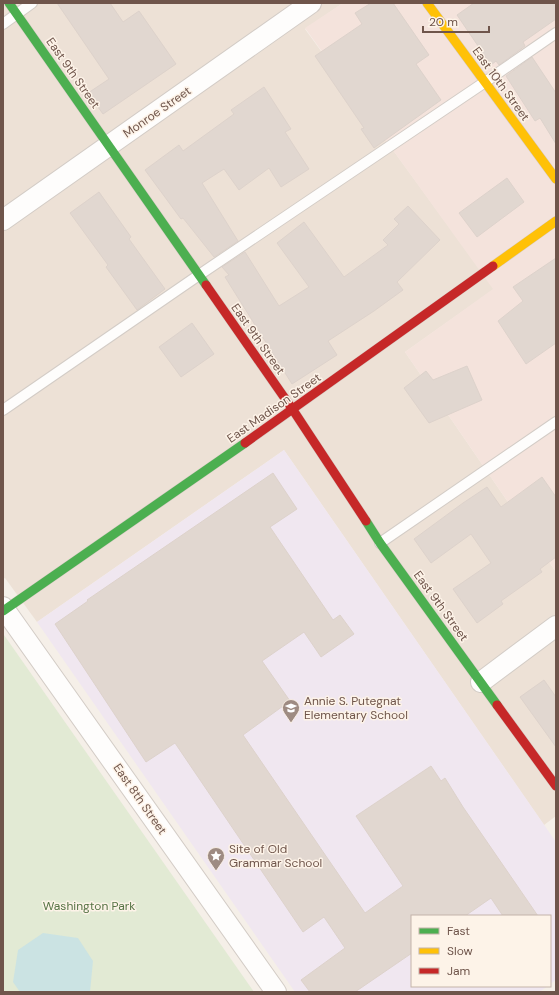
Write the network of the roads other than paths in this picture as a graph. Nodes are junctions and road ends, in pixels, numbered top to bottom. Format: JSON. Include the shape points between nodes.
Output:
{"nodes":[{"id":1,"x":9,"y":3,"type":"edge"},
{"id":2,"x":32,"y":3,"type":"edge"},
{"id":3,"x":311,"y":3,"type":"edge"},
{"id":4,"x":427,"y":3,"type":"edge"},
{"id":5,"x":17,"y":14,"type":"junction"},
{"id":6,"x":3,"y":24,"type":"edge"},
{"id":7,"x":556,"y":33,"type":"edge"},
{"id":8,"x":485,"y":82,"type":"junction"},
{"id":9,"x":110,"y":146,"type":"junction"},
{"id":10,"x":556,"y":179,"type":"edge"},
{"id":11,"x":3,"y":220,"type":"edge"},
{"id":12,"x":556,"y":221,"type":"edge"},
{"id":13,"x":199,"y":275,"type":"junction"},
{"id":14,"x":3,"y":410,"type":"edge"},
{"id":15,"x":293,"y":410,"type":"junction"},
{"id":16,"x":556,"y":422,"type":"edge"},
{"id":17,"x":380,"y":543,"type":"junction"},
{"id":18,"x":4,"y":609,"type":"edge"},
{"id":19,"x":556,"y":626,"type":"edge"},
{"id":20,"x":481,"y":682,"type":"junction"},
{"id":21,"x":556,"y":786,"type":"edge"},
{"id":22,"x":276,"y":992,"type":"edge"}],
"edges":[{"from":1,"to":5,"type":"street","name":"East 9th Street"},
{"from":2,"to":5,"type":"lane"},
{"from":3,"to":9,"type":"street","name":"Monroe Street"},
{"from":4,"to":8,"type":"street","name":"East 10th Street"},
{"from":5,"to":6,"type":"lane"},
{"from":5,"to":9,"type":"street","name":"East 9th Street"},
{"from":7,"to":8,"type":"lane"},
{"from":8,"to":10,"type":"street","name":"East 10th Street"},
{"from":8,"to":13,"type":"lane"},
{"from":9,"to":11,"type":"street","name":"Monroe Street"},
{"from":9,"to":13,"type":"street","name":"East 9th Street"},
{"from":12,"to":15,"type":"street","name":"East Madison Street"},
{"from":13,"to":14,"type":"lane"},
{"from":13,"to":15,"type":"street","name":"East 9th Street"},
{"from":15,"to":17,"type":"street","name":"East 9th Street"},
{"from":15,"to":18,"type":"street","name":"East Madison Street"},
{"from":16,"to":17,"type":"lane"},
{"from":17,"to":20,"type":"street","name":"East 9th Street"},
{"from":18,"to":22,"type":"street","name":"East 8th Street"},
{"from":19,"to":20,"type":"street"},
{"from":20,"to":21,"type":"street","name":"East 9th Street"}]}
